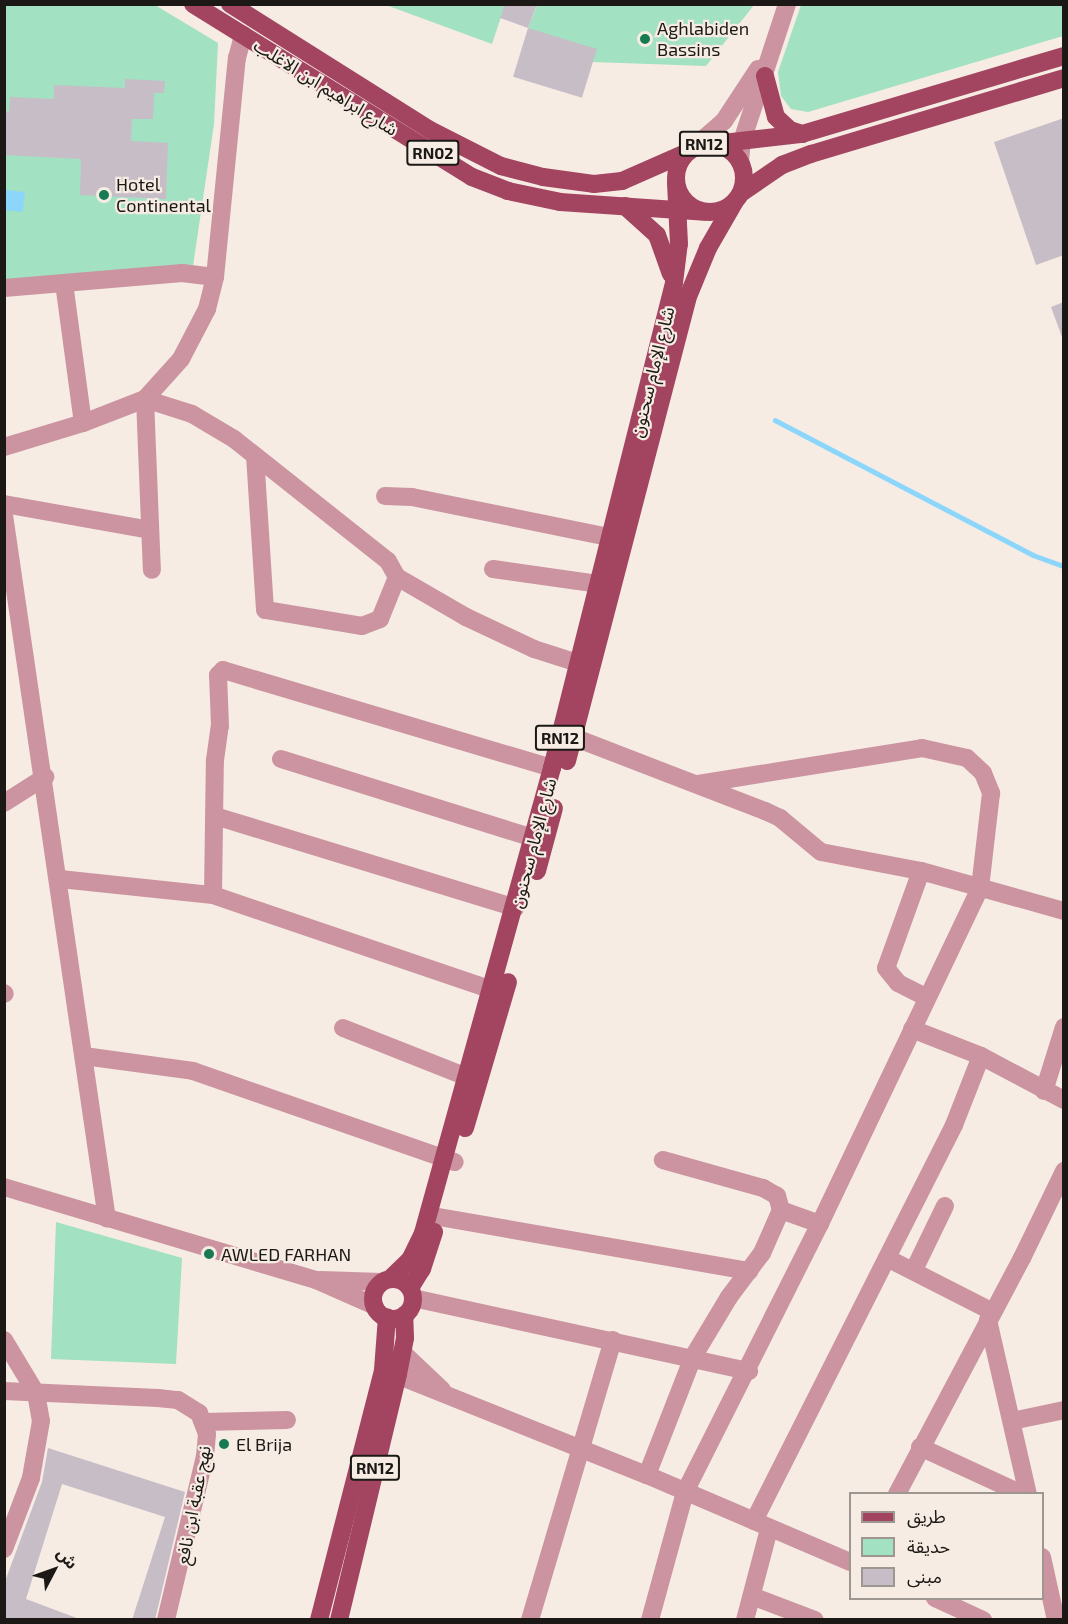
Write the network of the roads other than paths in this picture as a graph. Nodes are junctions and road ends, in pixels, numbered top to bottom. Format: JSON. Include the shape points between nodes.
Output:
{"nodes":[{"id":1,"x":193,"y":4,"type":"edge"},
{"id":2,"x":230,"y":4,"type":"edge"},
{"id":3,"x":787,"y":4,"type":"edge"},
{"id":4,"x":243,"y":36,"type":"junction"},
{"id":5,"x":775,"y":39,"type":"junction"},
{"id":6,"x":1064,"y":56,"type":"edge"},
{"id":7,"x":765,"y":76,"type":"junction"},
{"id":8,"x":1064,"y":78,"type":"edge"},
{"id":9,"x":802,"y":134,"type":"junction"},
{"id":10,"x":742,"y":141,"type":"junction"},
{"id":11,"x":714,"y":144,"type":"junction"},
{"id":12,"x":691,"y":150,"type":"junction"},
{"id":13,"x":740,"y":162,"type":"junction"},
{"id":14,"x":676,"y":182,"type":"junction"},
{"id":15,"x":738,"y":197,"type":"junction"},
{"id":16,"x":625,"y":206,"type":"junction"},
{"id":17,"x":677,"y":208,"type":"junction"},
{"id":18,"x":705,"y":212,"type":"junction"},
{"id":19,"x":215,"y":277,"type":"junction"},
{"id":20,"x":64,"y":283,"type":"junction"},
{"id":21,"x":674,"y":283,"type":"junction"},
{"id":22,"x":4,"y":288,"type":"edge"},
{"id":23,"x":145,"y":399,"type":"junction"},
{"id":24,"x":83,"y":423,"type":"junction"},
{"id":25,"x":4,"y":447,"type":"edge"},
{"id":26,"x":255,"y":456,"type":"junction"},
{"id":27,"x":385,"y":496,"type":"dead end"},
{"id":28,"x":4,"y":504,"type":"edge"},
{"id":29,"x":4,"y":515,"type":"edge"},
{"id":30,"x":150,"y":530,"type":"junction"},
{"id":31,"x":617,"y":539,"type":"junction"},
{"id":32,"x":493,"y":568,"type":"dead end"},
{"id":33,"x":152,"y":570,"type":"dead end"},
{"id":34,"x":396,"y":577,"type":"junction"},
{"id":35,"x":605,"y":585,"type":"junction"},
{"id":36,"x":578,"y":663,"type":"junction"},
{"id":37,"x":573,"y":736,"type":"junction"},
{"id":38,"x":281,"y":759,"type":"dead end"},
{"id":39,"x":552,"y":768,"type":"junction"},
{"id":40,"x":45,"y":777,"type":"junction"},
{"id":41,"x":698,"y":784,"type":"junction"},
{"id":42,"x":8,"y":797,"type":"edge"},
{"id":43,"x":215,"y":816,"type":"junction"},
{"id":44,"x":533,"y":838,"type":"junction"},
{"id":45,"x":921,"y":871,"type":"junction"},
{"id":46,"x":60,"y":879,"type":"junction"},
{"id":47,"x":980,"y":888,"type":"junction"},
{"id":48,"x":213,"y":895,"type":"junction"},
{"id":49,"x":515,"y":908,"type":"junction"},
{"id":50,"x":1064,"y":911,"type":"edge"},
{"id":51,"x":492,"y":990,"type":"junction"},
{"id":52,"x":926,"y":997,"type":"junction"},
{"id":53,"x":1064,"y":1027,"type":"edge"},
{"id":54,"x":343,"y":1028,"type":"dead end"},
{"id":55,"x":912,"y":1029,"type":"junction"},
{"id":56,"x":84,"y":1056,"type":"junction"},
{"id":57,"x":981,"y":1056,"type":"junction"},
{"id":58,"x":467,"y":1077,"type":"junction"},
{"id":59,"x":1044,"y":1091,"type":"junction"},
{"id":60,"x":1064,"y":1100,"type":"edge"},
{"id":61,"x":663,"y":1160,"type":"dead end"},
{"id":62,"x":449,"y":1161,"type":"junction"},
{"id":63,"x":1064,"y":1171,"type":"edge"},
{"id":64,"x":4,"y":1187,"type":"edge"},
{"id":65,"x":945,"y":1206,"type":"dead end"},
{"id":66,"x":781,"y":1210,"type":"junction"},
{"id":67,"x":439,"y":1217,"type":"junction"},
{"id":68,"x":107,"y":1219,"type":"junction"},
{"id":69,"x":820,"y":1224,"type":"junction"},
{"id":70,"x":887,"y":1258,"type":"junction"},
{"id":71,"x":914,"y":1270,"type":"junction"},
{"id":72,"x":749,"y":1271,"type":"junction"},
{"id":73,"x":316,"y":1280,"type":"junction"},
{"id":74,"x":386,"y":1281,"type":"junction"},
{"id":75,"x":412,"y":1293,"type":"junction"},
{"id":76,"x":388,"y":1313,"type":"junction"},
{"id":77,"x":991,"y":1316,"type":"junction"},
{"id":78,"x":4,"y":1340,"type":"edge"},
{"id":79,"x":613,"y":1340,"type":"junction"},
{"id":80,"x":402,"y":1352,"type":"junction"},
{"id":81,"x":693,"y":1357,"type":"junction"},
{"id":82,"x":749,"y":1371,"type":"junction"},
{"id":83,"x":390,"y":1372,"type":"junction"},
{"id":84,"x":4,"y":1390,"type":"edge"},
{"id":85,"x":36,"y":1393,"type":"junction"},
{"id":86,"x":446,"y":1393,"type":"junction"},
{"id":87,"x":1064,"y":1410,"type":"edge"},
{"id":88,"x":287,"y":1420,"type":"dead end"},
{"id":89,"x":1012,"y":1421,"type":"junction"},
{"id":90,"x":204,"y":1422,"type":"junction"},
{"id":91,"x":920,"y":1447,"type":"junction"},
{"id":92,"x":583,"y":1451,"type":"junction"},
{"id":93,"x":647,"y":1475,"type":"junction"},
{"id":94,"x":685,"y":1492,"type":"junction"},
{"id":95,"x":898,"y":1492,"type":"edge"},
{"id":96,"x":1018,"y":1492,"type":"edge"},
{"id":97,"x":1028,"y":1492,"type":"edge"},
{"id":98,"x":762,"y":1525,"type":"junction"},
{"id":99,"x":4,"y":1549,"type":"edge"},
{"id":100,"x":849,"y":1562,"type":"edge"},
{"id":101,"x":1044,"y":1566,"type":"edge"},
{"id":102,"x":752,"y":1596,"type":"junction"},
{"id":103,"x":936,"y":1600,"type":"edge"},
{"id":104,"x":166,"y":1620,"type":"edge"},
{"id":105,"x":319,"y":1620,"type":"edge"},
{"id":106,"x":339,"y":1620,"type":"edge"},
{"id":107,"x":530,"y":1620,"type":"edge"},
{"id":108,"x":650,"y":1620,"type":"edge"},
{"id":109,"x":745,"y":1620,"type":"edge"},
{"id":110,"x":815,"y":1620,"type":"edge"},
{"id":111,"x":983,"y":1620,"type":"edge"},
{"id":112,"x":1056,"y":1620,"type":"edge"}],
"edges":[{"from":1,"to":4,"type":"main road","name":"شارع ابراهيم ابن الاغلب","number":"RN02"},
{"from":2,"to":12,"type":"main road","name":"شارع ابراهيم ابن الاغلب","number":"RN02","via":[[430,130],[501,166],[594,184],[622,181]]},
{"from":3,"to":5,"type":"street"},
{"from":4,"to":16,"type":"main road","name":"شارع ابراهيم ابن الاغلب","number":"RN02","via":[[472,177],[508,191],[560,202]]},
{"from":4,"to":19,"type":"street","via":[[237,58]]},
{"from":5,"to":7,"type":"street"},
{"from":5,"to":12,"type":"street","via":[[730,114]]},
{"from":6,"to":9,"type":"main road"},
{"from":7,"to":9,"type":"main road","via":[[776,117],[790,130]]},
{"from":7,"to":10,"type":"street"},
{"from":8,"to":15,"type":"main road","via":[[811,154],[782,165]]},
{"from":9,"to":10,"type":"main road"},
{"from":10,"to":11,"type":"main road"},
{"from":10,"to":13,"type":"street"},
{"from":11,"to":12,"type":"main road","number":"RN12"},
{"from":11,"to":13,"type":"main road","number":"RN12","via":[[724,147]]},
{"from":12,"to":14,"type":"main road","number":"RN12","via":[[681,160]]},
{"from":13,"to":15,"type":"main road","number":"RN12","via":[[744,183]]},
{"from":14,"to":17,"type":"main road","name":"شارع الإمام سحنون","number":"RN12"},
{"from":14,"to":18,"type":"main road","number":"RN12","via":[[686,202]]},
{"from":15,"to":18,"type":"main road","via":[[726,208]]},
{"from":15,"to":31,"type":"main road","name":"شارع الإمام سحنون","number":"RN12","via":[[708,248],[687,299]]},
{"from":16,"to":17,"type":"main road","name":"شارع ابراهيم ابن الاغلب","number":"RN02"},
{"from":16,"to":21,"type":"main road","via":[[657,235]]},
{"from":17,"to":18,"type":"main road","name":"شارع ابراهيم ابن الاغلب","number":"RN02"},
{"from":17,"to":21,"type":"main road","name":"شارع الإمام سحنون","number":"RN12","via":[[679,244]]},
{"from":19,"to":20,"type":"street","via":[[182,273]]},
{"from":19,"to":23,"type":"street","via":[[207,309],[181,359]]},
{"from":20,"to":22,"type":"street"},
{"from":20,"to":24,"type":"street"},
{"from":21,"to":31,"type":"main road","name":"شارع الإمام سحنون","number":"RN12"},
{"from":23,"to":24,"type":"street"},
{"from":23,"to":26,"type":"street","via":[[213,424]]},
{"from":23,"to":30,"type":"street"},
{"from":24,"to":25,"type":"street"},
{"from":26,"to":34,"type":"street","via":[[388,561]]},
{"from":26,"to":34,"type":"street","via":[[265,610],[368,624],[384,614]]},
{"from":27,"to":31,"type":"street","via":[[412,497]]},
{"from":28,"to":30,"type":"street"},
{"from":29,"to":40,"type":"street"},
{"from":30,"to":33,"type":"street"},
{"from":31,"to":35,"type":"main road","name":"شارع الإمام سحنون","number":"RN12"},
{"from":32,"to":35,"type":"street"},
{"from":34,"to":36,"type":"street","via":[[466,617],[534,649]]},
{"from":35,"to":36,"type":"main road","name":"شارع الإمام سحنون","number":"RN12"},
{"from":35,"to":37,"type":"main road","name":"شارع الإمام سحنون","number":"RN12"},
{"from":36,"to":39,"type":"main road","name":"شارع الإمام سحنون","number":"RN12"},
{"from":37,"to":41,"type":"street"},
{"from":37,"to":62,"type":"main road","name":"شارع الإمام سحنون","number":"RN12"},
{"from":38,"to":44,"type":"street"},
{"from":39,"to":43,"type":"street","via":[[225,670],[218,675],[220,726],[215,760]]},
{"from":39,"to":44,"type":"main road","name":"شارع الإمام سحنون","number":"RN12"},
{"from":40,"to":42,"type":"street"},
{"from":40,"to":46,"type":"street"},
{"from":41,"to":45,"type":"street","via":[[780,818],[821,852]]},
{"from":41,"to":47,"type":"street","via":[[922,748],[967,758],[983,773],[991,793]]},
{"from":43,"to":48,"type":"street"},
{"from":43,"to":49,"type":"street"},
{"from":44,"to":49,"type":"main road","name":"شارع الإمام سحنون","number":"RN12"},
{"from":45,"to":47,"type":"street"},
{"from":45,"to":52,"type":"street","via":[[886,968],[898,983]]},
{"from":46,"to":48,"type":"street"},
{"from":46,"to":56,"type":"street"},
{"from":47,"to":50,"type":"street"},
{"from":47,"to":52,"type":"street"},
{"from":48,"to":51,"type":"street"},
{"from":49,"to":51,"type":"main road","name":"شارع الإمام سحنون","number":"RN12"},
{"from":51,"to":58,"type":"main road","name":"شارع الإمام سحنون","number":"RN12"},
{"from":52,"to":55,"type":"street"},
{"from":53,"to":59,"type":"street"},
{"from":54,"to":58,"type":"street"},
{"from":55,"to":57,"type":"street"},
{"from":55,"to":69,"type":"street"},
{"from":56,"to":62,"type":"street","via":[[193,1071]]},
{"from":56,"to":68,"type":"street"},
{"from":57,"to":59,"type":"street"},
{"from":57,"to":70,"type":"street","via":[[954,1125]]},
{"from":58,"to":62,"type":"main road","name":"شارع الإمام سحنون","number":"RN12"},
{"from":59,"to":60,"type":"street"},
{"from":61,"to":66,"type":"street","via":[[763,1188],[777,1196]]},
{"from":62,"to":67,"type":"main road","name":"شارع الإمام سحنون","number":"RN12"},
{"from":62,"to":74,"type":"main road","name":"شارع الإمام سحنون","number":"RN12","via":[[410,1260]]},
{"from":63,"to":77,"type":"street"},
{"from":64,"to":68,"type":"street"},
{"from":65,"to":71,"type":"street"},
{"from":66,"to":69,"type":"street"},
{"from":66,"to":72,"type":"street"},
{"from":67,"to":72,"type":"street"},
{"from":67,"to":75,"type":"main road","name":"شارع الإمام سحنون","number":"RN12"},
{"from":68,"to":73,"type":"street"},
{"from":69,"to":82,"type":"street"},
{"from":70,"to":71,"type":"street"},
{"from":70,"to":98,"type":"street"},
{"from":71,"to":77,"type":"street"},
{"from":72,"to":81,"type":"street"},
{"from":73,"to":74,"type":"street"},
{"from":73,"to":76,"type":"street"},
{"from":74,"to":75,"type":"main road"},
{"from":74,"to":76,"type":"main road","number":"RN12","via":[[376,1289]]},
{"from":75,"to":76,"type":"main road","number":"RN12"},
{"from":75,"to":79,"type":"street"},
{"from":76,"to":80,"type":"main road","number":"RN12"},
{"from":76,"to":83,"type":"main road","number":"RN12"},
{"from":77,"to":89,"type":"street"},
{"from":77,"to":91,"type":"street"},
{"from":78,"to":85,"type":"street"},
{"from":79,"to":81,"type":"street"},
{"from":79,"to":92,"type":"street"},
{"from":80,"to":83,"type":"main road","number":"RN12"},
{"from":80,"to":86,"type":"street"},
{"from":81,"to":82,"type":"street"},
{"from":81,"to":93,"type":"street"},
{"from":82,"to":94,"type":"street"},
{"from":83,"to":86,"type":"street"},
{"from":83,"to":105,"type":"main road","number":"RN12"},
{"from":83,"to":106,"type":"main road","number":"RN12"},
{"from":84,"to":85,"type":"street","name":"نهج عقبة ابن نافع"},
{"from":85,"to":90,"type":"street","name":"نهج عقبة ابن نافع","via":[[178,1400],[189,1405]]},
{"from":85,"to":99,"type":"street","via":[[40,1444]]},
{"from":86,"to":92,"type":"street"},
{"from":87,"to":89,"type":"street"},
{"from":88,"to":90,"type":"street"},
{"from":89,"to":97,"type":"street"},
{"from":90,"to":104,"type":"street","name":"نهج عقبة ابن نافع","via":[[205,1456]]},
{"from":91,"to":95,"type":"street"},
{"from":91,"to":96,"type":"street"},
{"from":92,"to":93,"type":"street"},
{"from":92,"to":107,"type":"street"},
{"from":93,"to":94,"type":"street"},
{"from":94,"to":98,"type":"street"},
{"from":94,"to":108,"type":"street"},
{"from":98,"to":100,"type":"street"},
{"from":98,"to":102,"type":"street"},
{"from":101,"to":112,"type":"street"},
{"from":102,"to":109,"type":"street"},
{"from":102,"to":110,"type":"street"},
{"from":103,"to":111,"type":"street"}]}
